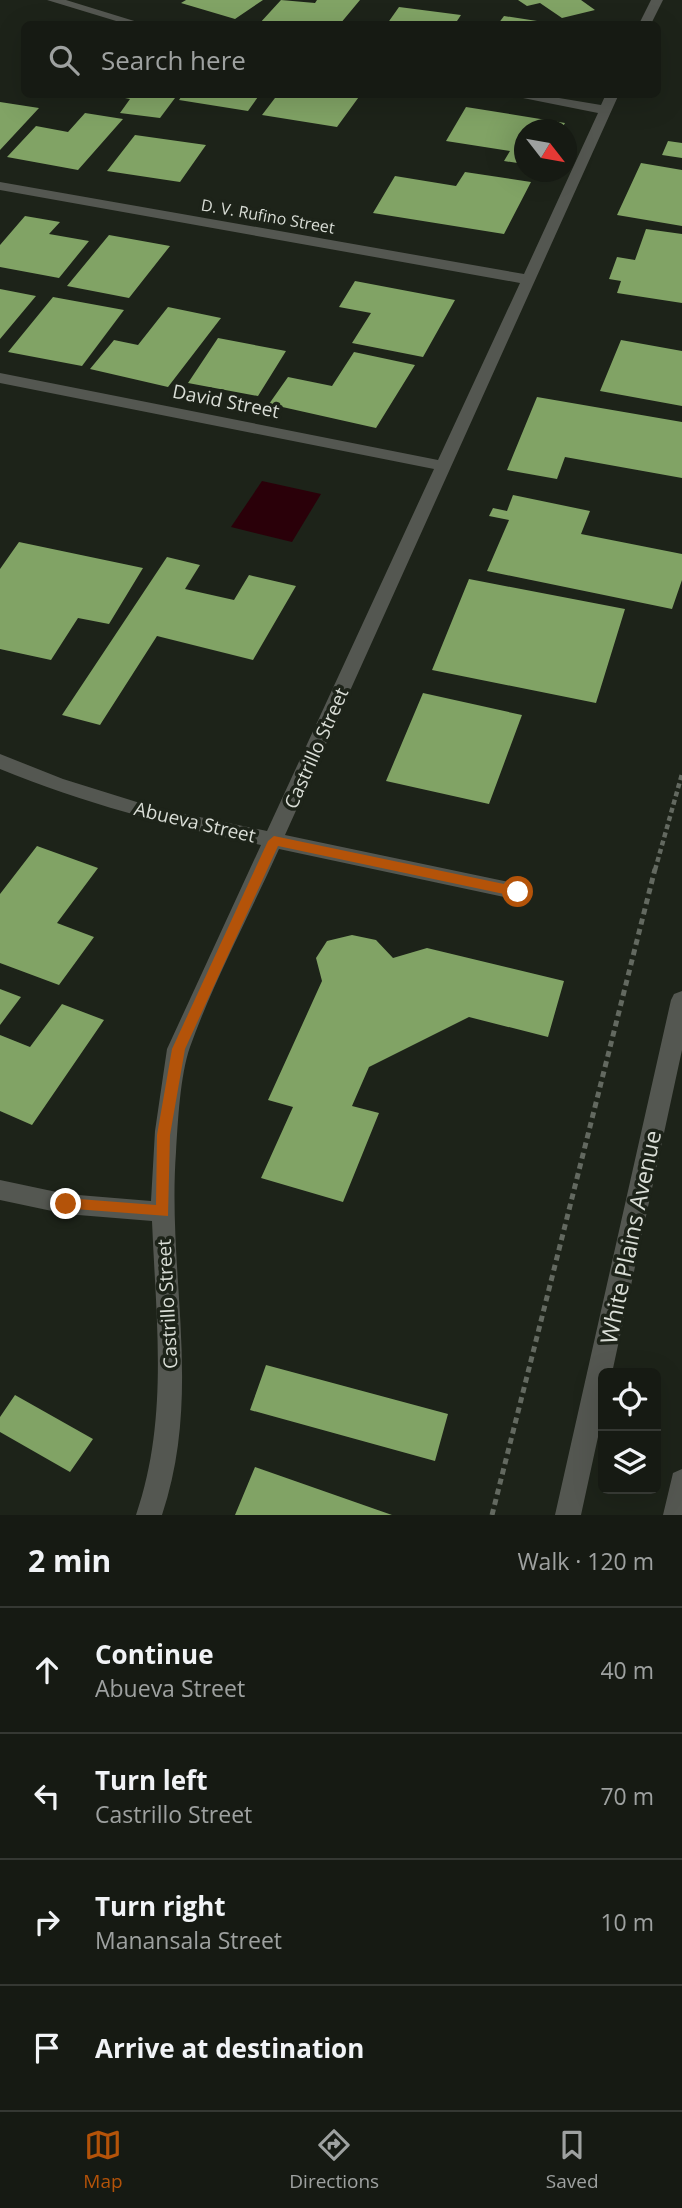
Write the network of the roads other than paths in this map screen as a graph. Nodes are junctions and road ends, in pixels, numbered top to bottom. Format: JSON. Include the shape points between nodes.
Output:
{"nodes":[{"id":1,"x":53,"y":0,"type":"edge"},
{"id":2,"x":657,"y":0,"type":"edge"},
{"id":3,"x":127,"y":21,"type":"edge"},
{"id":4,"x":646,"y":21,"type":"edge"},
{"id":5,"x":560,"y":98,"type":"edge"},
{"id":6,"x":610,"y":102,"type":"edge"},
{"id":7,"x":0,"y":186,"type":"edge"},
{"id":8,"x":530,"y":280,"type":"junction"},
{"id":9,"x":0,"y":378,"type":"edge"},
{"id":10,"x":445,"y":466,"type":"junction"},
{"id":11,"x":0,"y":761,"type":"edge"},
{"id":12,"x":274,"y":841,"type":"junction"},
{"id":13,"x":518,"y":892,"type":"dead end"},
{"id":14,"x":682,"y":1000,"type":"edge"},
{"id":15,"x":0,"y":1190,"type":"edge"},
{"id":16,"x":163,"y":1212,"type":"junction"},
{"id":17,"x":682,"y":1482,"type":"edge"},
{"id":18,"x":149,"y":1515,"type":"edge"},
{"id":19,"x":568,"y":1515,"type":"edge"},
{"id":20,"x":676,"y":1515,"type":"edge"}],
"edges":[{"from":1,"to":3,"type":"street"},
{"from":2,"to":4,"type":"street"},
{"from":5,"to":6,"type":"street"},
{"from":6,"to":8,"type":"street","name":"Castrillo Street"},
{"from":7,"to":8,"type":"street","name":"D. V. Rufino Street"},
{"from":8,"to":10,"type":"street","name":"Castrillo Street"},
{"from":9,"to":10,"type":"street","name":"David Street"},
{"from":10,"to":12,"type":"street","name":"Castrillo Street"},
{"from":11,"to":12,"type":"street","name":"Abueva Street","via":[[156,816]]},
{"from":12,"to":13,"type":"street","name":"Abueva Street"},
{"from":12,"to":16,"type":"street","name":"Castrillo Street","via":[[178,1049],[163,1135]]},
{"from":14,"to":19,"type":"street","name":"White Plains Avenue"},
{"from":15,"to":16,"type":"street","via":[[66,1204]]},
{"from":16,"to":18,"type":"street","name":"Castrillo Street","via":[[171,1408]]},
{"from":17,"to":20,"type":"street"}]}
